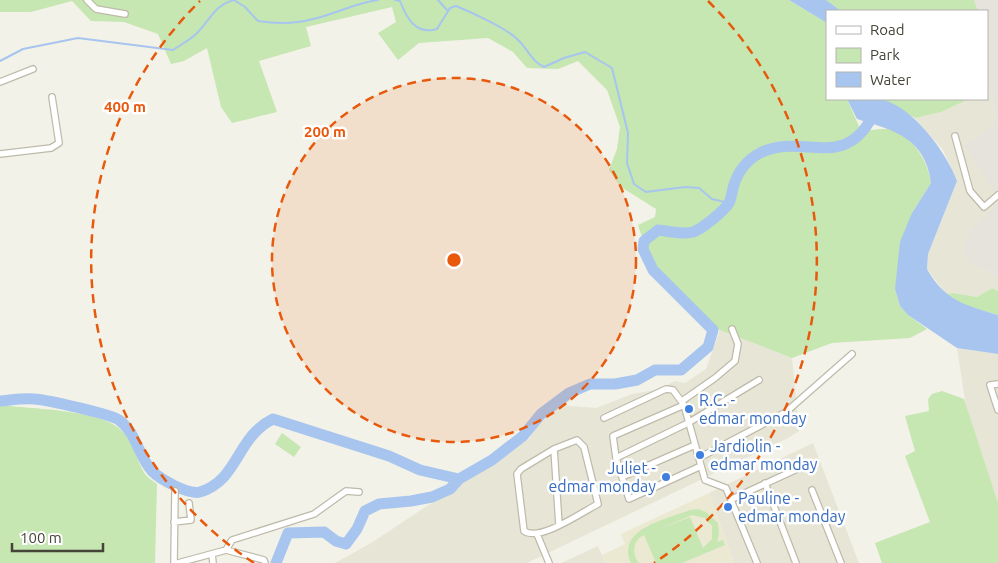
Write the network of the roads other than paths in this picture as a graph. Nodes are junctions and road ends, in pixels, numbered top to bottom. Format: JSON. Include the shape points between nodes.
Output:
{"nodes":[{"id":1,"x":87,"y":0,"type":"edge"},
{"id":2,"x":125,"y":14,"type":"dead end"},
{"id":3,"x":33,"y":69,"type":"dead end"},
{"id":4,"x":0,"y":82,"type":"edge"},
{"id":5,"x":52,"y":98,"type":"dead end"},
{"id":6,"x":955,"y":136,"type":"dead end"},
{"id":7,"x":0,"y":154,"type":"edge"},
{"id":8,"x":998,"y":195,"type":"edge"},
{"id":9,"x":732,"y":329,"type":"dead end"},
{"id":10,"x":852,"y":354,"type":"dead end"},
{"id":11,"x":759,"y":380,"type":"dead end"},
{"id":12,"x":998,"y":384,"type":"edge"},
{"id":13,"x":683,"y":403,"type":"junction"},
{"id":14,"x":998,"y":410,"type":"edge"},
{"id":15,"x":604,"y":418,"type":"dead end"},
{"id":16,"x":688,"y":423,"type":"junction"},
{"id":17,"x":695,"y":445,"type":"junction"},
{"id":18,"x":554,"y":449,"type":"junction"},
{"id":19,"x":616,"y":458,"type":"junction"},
{"id":20,"x":699,"y":458,"type":"junction"},
{"id":21,"x":810,"y":463,"type":"dead end"},
{"id":22,"x":701,"y":466,"type":"junction"},
{"id":23,"x":622,"y":477,"type":"junction"},
{"id":24,"x":765,"y":483,"type":"junction"},
{"id":25,"x":812,"y":490,"type":"dead end"},
{"id":26,"x":175,"y":491,"type":"dead end"},
{"id":27,"x":359,"y":492,"type":"dead end"},
{"id":28,"x":732,"y":499,"type":"junction"},
{"id":29,"x":189,"y":503,"type":"dead end"},
{"id":30,"x":174,"y":522,"type":"junction"},
{"id":31,"x":559,"y":525,"type":"junction"},
{"id":32,"x":537,"y":534,"type":"junction"},
{"id":33,"x":226,"y":550,"type":"junction"},
{"id":34,"x":212,"y":554,"type":"junction"},
{"id":35,"x":192,"y":561,"type":"edge"},
{"id":36,"x":174,"y":563,"type":"edge"},
{"id":37,"x":178,"y":563,"type":"edge"},
{"id":38,"x":214,"y":563,"type":"edge"},
{"id":39,"x":265,"y":563,"type":"edge"},
{"id":40,"x":549,"y":563,"type":"edge"},
{"id":41,"x":757,"y":563,"type":"edge"},
{"id":42,"x":796,"y":563,"type":"edge"},
{"id":43,"x":841,"y":563,"type":"edge"}],
"edges":[{"from":1,"to":2,"type":"street","via":[[96,9]]},
{"from":3,"to":4,"type":"street"},
{"from":5,"to":7,"type":"street","via":[[59,143],[51,148]]},
{"from":6,"to":8,"type":"street","via":[[973,196],[984,207]]},
{"from":9,"to":13,"type":"street","via":[[738,344],[735,361]]},
{"from":10,"to":20,"type":"street","via":[[786,412]]},
{"from":11,"to":16,"type":"street"},
{"from":12,"to":14,"type":"street","via":[[990,384]]},
{"from":13,"to":15,"type":"street","via":[[673,390],[666,389]]},
{"from":13,"to":16,"type":"street"},
{"from":13,"to":19,"type":"street","via":[[613,436]]},
{"from":16,"to":17,"type":"street"},
{"from":16,"to":19,"type":"street"},
{"from":17,"to":20,"type":"street"},
{"from":17,"to":23,"type":"street"},
{"from":18,"to":31,"type":"street"},
{"from":18,"to":31,"type":"street","via":[[577,440],[584,447],[598,504]]},
{"from":18,"to":32,"type":"street","via":[[517,474],[524,531],[529,535]]},
{"from":19,"to":23,"type":"street"},
{"from":20,"to":22,"type":"street"},
{"from":21,"to":24,"type":"street"},
{"from":22,"to":23,"type":"street","via":[[629,499]]},
{"from":22,"to":28,"type":"street","via":[[705,480],[726,488]]},
{"from":24,"to":28,"type":"street"},
{"from":24,"to":42,"type":"street"},
{"from":25,"to":43,"type":"street"},
{"from":26,"to":30,"type":"street"},
{"from":27,"to":33,"type":"street","via":[[346,491],[314,514],[232,540]]},
{"from":28,"to":41,"type":"street"},
{"from":29,"to":30,"type":"street","via":[[191,520]]},
{"from":30,"to":36,"type":"street"},
{"from":31,"to":32,"type":"street"},
{"from":32,"to":40,"type":"street"},
{"from":33,"to":34,"type":"street"},
{"from":33,"to":39,"type":"street","via":[[264,560]]},
{"from":34,"to":35,"type":"street"},
{"from":34,"to":38,"type":"street"},
{"from":35,"to":37,"type":"street"}]}
